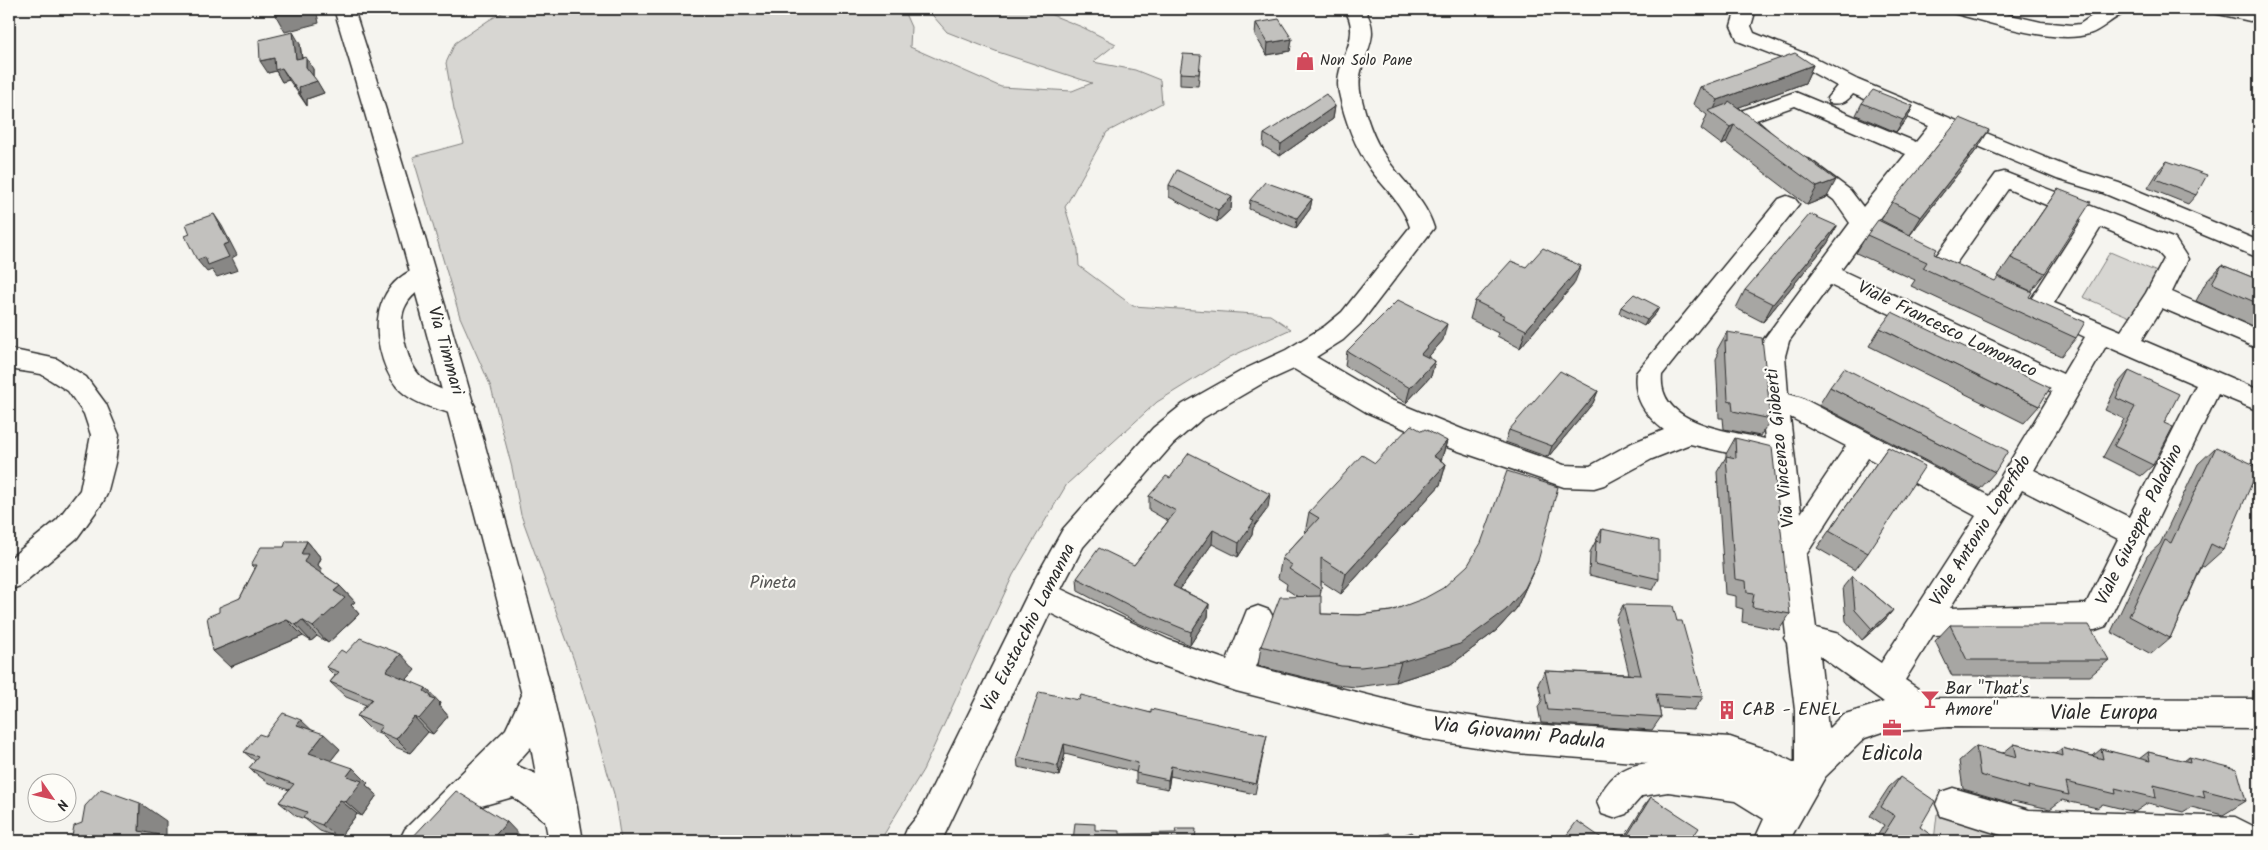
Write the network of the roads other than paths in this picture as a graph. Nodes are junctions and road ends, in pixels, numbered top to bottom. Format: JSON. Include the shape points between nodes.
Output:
{"nodes":[{"id":1,"x":344,"y":9,"type":"edge"},
{"id":2,"x":1354,"y":9,"type":"edge"},
{"id":3,"x":1746,"y":9,"type":"edge"},
{"id":4,"x":1960,"y":9,"type":"edge"},
{"id":5,"x":2118,"y":9,"type":"edge"},
{"id":6,"x":2221,"y":9,"type":"edge"},
{"id":7,"x":2258,"y":9,"type":"edge"},
{"id":8,"x":2023,"y":16,"type":"edge"},
{"id":9,"x":1850,"y":85,"type":"junction"},
{"id":10,"x":1825,"y":112,"type":"junction"},
{"id":11,"x":1943,"y":123,"type":"junction"},
{"id":12,"x":1920,"y":152,"type":"junction"},
{"id":13,"x":1787,"y":204,"type":"dead end"},
{"id":14,"x":2096,"y":216,"type":"junction"},
{"id":15,"x":1863,"y":223,"type":"junction"},
{"id":16,"x":2259,"y":250,"type":"edge"},
{"id":17,"x":1826,"y":273,"type":"junction"},
{"id":18,"x":423,"y":275,"type":"junction"},
{"id":19,"x":2157,"y":296,"type":"junction"},
{"id":20,"x":2112,"y":339,"type":"junction"},
{"id":21,"x":2259,"y":340,"type":"edge"},
{"id":22,"x":1295,"y":357,"type":"junction"},
{"id":23,"x":9,"y":359,"type":"edge"},
{"id":24,"x":2212,"y":381,"type":"junction"},
{"id":25,"x":2068,"y":388,"type":"junction"},
{"id":26,"x":2259,"y":401,"type":"edge"},
{"id":27,"x":1776,"y":402,"type":"junction"},
{"id":28,"x":460,"y":406,"type":"junction"},
{"id":29,"x":1690,"y":433,"type":"junction"},
{"id":30,"x":1863,"y":443,"type":"junction"},
{"id":31,"x":1782,"y":454,"type":"junction"},
{"id":32,"x":2016,"y":474,"type":"junction"},
{"id":33,"x":1994,"y":512,"type":"junction"},
{"id":34,"x":2136,"y":534,"type":"junction"},
{"id":35,"x":1790,"y":553,"type":"junction"},
{"id":36,"x":9,"y":576,"type":"edge"},
{"id":37,"x":1042,"y":595,"type":"junction"},
{"id":38,"x":1258,"y":619,"type":"dead end"},
{"id":39,"x":1924,"y":622,"type":"junction"},
{"id":40,"x":1800,"y":638,"type":"junction"},
{"id":41,"x":1236,"y":677,"type":"junction"},
{"id":42,"x":1885,"y":684,"type":"junction"},
{"id":43,"x":538,"y":695,"type":"junction"},
{"id":44,"x":1926,"y":713,"type":"junction"},
{"id":45,"x":2259,"y":714,"type":"edge"},
{"id":46,"x":1807,"y":775,"type":"junction"},
{"id":47,"x":468,"y":793,"type":"junction"},
{"id":48,"x":1614,"y":802,"type":"dead end"},
{"id":49,"x":1953,"y":804,"type":"dead end"},
{"id":50,"x":563,"y":827,"type":"edge"},
{"id":51,"x":1779,"y":827,"type":"edge"},
{"id":52,"x":417,"y":841,"type":"edge"},
{"id":53,"x":919,"y":841,"type":"edge"},
{"id":54,"x":2248,"y":841,"type":"edge"}],
"edges":[{"from":1,"to":18,"type":"street","name":"Via Timmari"},
{"from":2,"to":22,"type":"street","name":"Via Eustacchio Lamanna","via":[[1362,20],[1363,28],[1348,79],[1353,108],[1375,159],[1417,211],[1422,228],[1351,318],[1334,333]]},
{"from":3,"to":9,"type":"street","via":[[1740,26],[1750,41],[1804,60]]},
{"from":4,"to":8,"type":"street"},
{"from":5,"to":8,"type":"street","via":[[2082,30],[2072,32]]},
{"from":6,"to":7,"type":"street","via":[[2250,15]]},
{"from":9,"to":10,"type":"street"},
{"from":9,"to":11,"type":"street"},
{"from":10,"to":12,"type":"street"},
{"from":10,"to":15,"type":"street","via":[[1795,98],[1740,118],[1842,195]]},
{"from":11,"to":12,"type":"street","name":"Via Vincenzo Gioberti"},
{"from":11,"to":16,"type":"street"},
{"from":12,"to":15,"type":"street","name":"Via Vincenzo Gioberti"},
{"from":13,"to":29,"type":"street","via":[[1649,373],[1646,384],[1657,409]]},
{"from":14,"to":15,"type":"street","name":"Viale Antonio Loperfido","via":[[2004,179],[1952,267]]},
{"from":14,"to":19,"type":"street","name":"Viale Antonio Loperfido","via":[[2166,245],[2176,259]]},
{"from":14,"to":20,"type":"street","via":[[2031,303]]},
{"from":15,"to":17,"type":"street","name":"Via Vincenzo Gioberti"},
{"from":17,"to":25,"type":"street","name":"Viale Francesco Lomonaco"},
{"from":17,"to":27,"type":"street","name":"Via Vincenzo Gioberti","via":[[1774,345],[1772,371]]},
{"from":18,"to":28,"type":"street","name":"Via Timmari"},
{"from":18,"to":28,"type":"street","via":[[398,295],[389,313],[389,334],[399,370],[412,385],[431,397]]},
{"from":19,"to":20,"type":"street","name":"Viale Antonio Loperfido"},
{"from":19,"to":21,"type":"street"},
{"from":20,"to":24,"type":"street"},
{"from":20,"to":25,"type":"street","name":"Viale Antonio Loperfido"},
{"from":22,"to":29,"type":"street","via":[[1376,405],[1454,438],[1564,476],[1594,477],[1666,440]]},
{"from":22,"to":37,"type":"street","name":"Via Eustacchio Lamanna","via":[[1193,411],[1163,436],[1073,538]]},
{"from":23,"to":36,"type":"street","via":[[48,366],[77,384],[96,412],[105,435],[93,494],[67,529]]},
{"from":24,"to":26,"type":"street"},
{"from":24,"to":34,"type":"street","name":"Viale Giuseppe Paladino"},
{"from":25,"to":32,"type":"street","name":"Viale Antonio Loperfido"},
{"from":27,"to":30,"type":"street","via":[[1792,405]]},
{"from":27,"to":31,"type":"street","name":"Via Vincenzo Gioberti"},
{"from":28,"to":43,"type":"street","name":"Via Timmari"},
{"from":29,"to":31,"type":"street"},
{"from":30,"to":33,"type":"street"},
{"from":30,"to":35,"type":"street","name":"Via Vincenzo Gioberti"},
{"from":31,"to":35,"type":"street","name":"Via Vincenzo Gioberti"},
{"from":32,"to":33,"type":"street","name":"Viale Antonio Loperfido"},
{"from":32,"to":34,"type":"street"},
{"from":33,"to":39,"type":"street","name":"Viale Antonio Loperfido"},
{"from":34,"to":39,"type":"street","name":"Viale Giuseppe Paladino","via":[[2095,617]]},
{"from":35,"to":40,"type":"street","name":"Via Vincenzo Gioberti"},
{"from":37,"to":41,"type":"street","name":"Via Giovanni Padula","via":[[1160,650]]},
{"from":37,"to":53,"type":"street","name":"Via Eustacchio Lamanna","via":[[931,826]]},
{"from":38,"to":41,"type":"street"},
{"from":39,"to":42,"type":"street","name":"Viale Antonio Loperfido"},
{"from":40,"to":42,"type":"street","via":[[1828,644]]},
{"from":40,"to":46,"type":"street","name":"Via Vincenzo Gioberti","via":[[1811,710]]},
{"from":41,"to":46,"type":"street","name":"Via Giovanni Padula","via":[[1424,724],[1516,738],[1730,753]]},
{"from":42,"to":44,"type":"street"},
{"from":43,"to":47,"type":"street","via":[[518,740]]},
{"from":43,"to":50,"type":"street","name":"Via Timmari"},
{"from":44,"to":45,"type":"street","name":"Viale Europa"},
{"from":44,"to":46,"type":"street","name":"Viale Europa","via":[[1883,717],[1854,726]]},
{"from":46,"to":51,"type":"street","name":"Viale Europa"},
{"from":47,"to":50,"type":"street","via":[[514,781],[531,789]]},
{"from":47,"to":52,"type":"street"},
{"from":48,"to":51,"type":"street","via":[[1632,781],[1668,776],[1740,786]]},
{"from":49,"to":54,"type":"street","via":[[2029,827],[2236,834]]}]}
